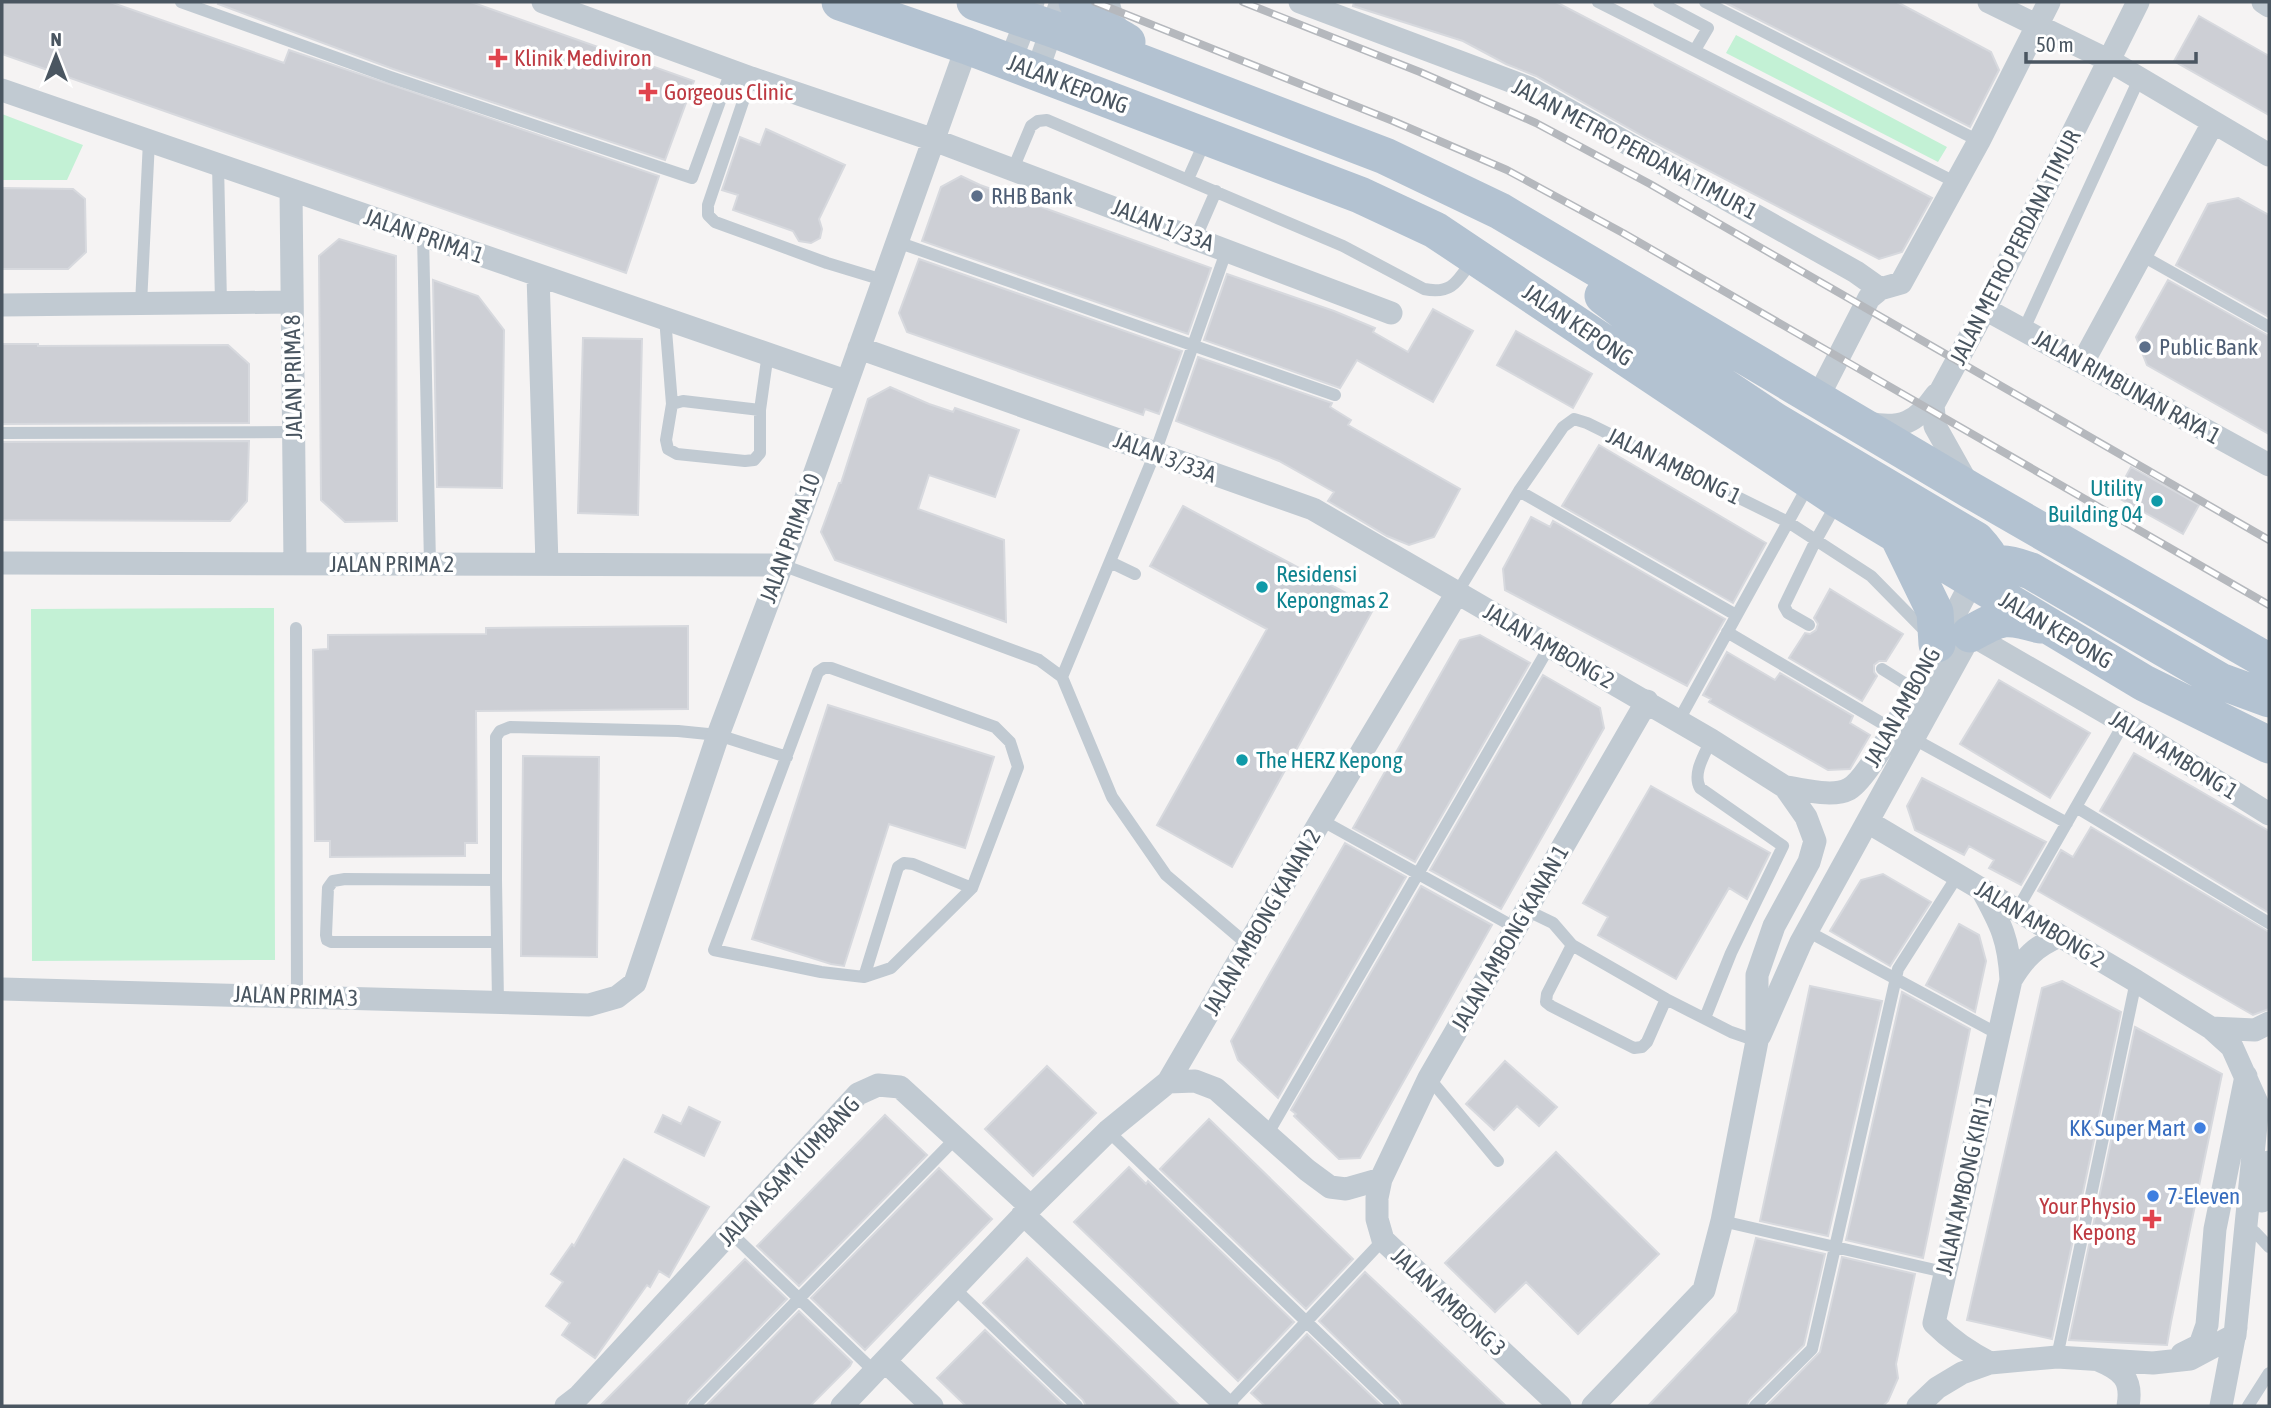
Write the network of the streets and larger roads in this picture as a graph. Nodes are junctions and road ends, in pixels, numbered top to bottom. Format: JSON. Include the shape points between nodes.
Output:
{"nodes":[{"id":1,"x":543,"y":2,"type":"edge"},
{"id":2,"x":840,"y":2,"type":"edge"},
{"id":3,"x":975,"y":2,"type":"edge"},
{"id":4,"x":1077,"y":2,"type":"edge"},
{"id":5,"x":1108,"y":2,"type":"edge"},
{"id":6,"x":1300,"y":2,"type":"edge"},
{"id":7,"x":1989,"y":2,"type":"edge"},
{"id":8,"x":2049,"y":2,"type":"edge"},
{"id":9,"x":2138,"y":2,"type":"edge"},
{"id":10,"x":2263,"y":2,"type":"edge"},
{"id":11,"x":2269,"y":6,"type":"edge"},
{"id":12,"x":1043,"y":13,"type":"edge"},
{"id":13,"x":2037,"y":26,"type":"junction"},
{"id":14,"x":1125,"y":41,"type":"junction"},
{"id":15,"x":967,"y":46,"type":"junction"},
{"id":16,"x":2110,"y":61,"type":"junction"},
{"id":17,"x":1024,"y":67,"type":"junction"},
{"id":18,"x":1193,"y":83,"type":"junction"},
{"id":19,"x":2,"y":90,"type":"edge"},
{"id":20,"x":2213,"y":123,"type":"junction"},
{"id":21,"x":934,"y":140,"type":"junction"},
{"id":22,"x":2269,"y":155,"type":"edge"},
{"id":23,"x":290,"y":190,"type":"junction"},
{"id":24,"x":1500,"y":211,"type":"junction"},
{"id":25,"x":538,"y":275,"type":"junction"},
{"id":26,"x":1880,"y":289,"type":"junction"},
{"id":27,"x":292,"y":302,"type":"junction"},
{"id":28,"x":2,"y":305,"type":"edge"},
{"id":29,"x":1984,"y":309,"type":"junction"},
{"id":30,"x":1391,"y":313,"type":"dead end"},
{"id":31,"x":859,"y":348,"type":"junction"},
{"id":32,"x":2083,"y":362,"type":"junction"},
{"id":33,"x":846,"y":381,"type":"junction"},
{"id":34,"x":1944,"y":384,"type":"junction"},
{"id":35,"x":1816,"y":399,"type":"junction"},
{"id":36,"x":1849,"y":418,"type":"junction"},
{"id":37,"x":2269,"y":465,"type":"edge"},
{"id":38,"x":1972,"y":491,"type":"junction"},
{"id":39,"x":1897,"y":534,"type":"junction"},
{"id":40,"x":2,"y":563,"type":"edge"},
{"id":41,"x":295,"y":564,"type":"junction"},
{"id":42,"x":547,"y":564,"type":"junction"},
{"id":43,"x":782,"y":565,"type":"junction"},
{"id":44,"x":1988,"y":579,"type":"junction"},
{"id":45,"x":1457,"y":593,"type":"junction"},
{"id":46,"x":2061,"y":632,"type":"junction"},
{"id":47,"x":1954,"y":639,"type":"junction"},
{"id":48,"x":2269,"y":662,"type":"edge"},
{"id":49,"x":2269,"y":699,"type":"edge"},
{"id":50,"x":1647,"y":701,"type":"junction"},
{"id":51,"x":2269,"y":746,"type":"edge"},
{"id":52,"x":1785,"y":786,"type":"junction"},
{"id":53,"x":2269,"y":814,"type":"edge"},
{"id":54,"x":1868,"y":822,"type":"junction"},
{"id":55,"x":1982,"y":890,"type":"junction"},
{"id":56,"x":2060,"y":936,"type":"junction"},
{"id":57,"x":2011,"y":979,"type":"junction"},
{"id":58,"x":2,"y":989,"type":"edge"},
{"id":59,"x":589,"y":1005,"type":"joint"},
{"id":60,"x":2269,"y":1023,"type":"edge"},
{"id":61,"x":2211,"y":1028,"type":"junction"},
{"id":62,"x":1758,"y":1041,"type":"junction"},
{"id":63,"x":2246,"y":1076,"type":"junction"},
{"id":64,"x":1168,"y":1082,"type":"junction"},
{"id":65,"x":2269,"y":1162,"type":"edge"},
{"id":66,"x":1381,"y":1179,"type":"junction"},
{"id":67,"x":1027,"y":1211,"type":"junction"},
{"id":68,"x":2262,"y":1240,"type":"edge"},
{"id":69,"x":2235,"y":1335,"type":"junction"},
{"id":70,"x":2095,"y":1358,"type":"junction"},
{"id":71,"x":1990,"y":1363,"type":"junction"},
{"id":72,"x":2153,"y":1363,"type":"junction"},
{"id":73,"x":880,"y":1366,"type":"junction"},
{"id":74,"x":578,"y":1403,"type":"edge"},
{"id":75,"x":842,"y":1406,"type":"edge"},
{"id":76,"x":932,"y":1406,"type":"edge"},
{"id":77,"x":1227,"y":1406,"type":"edge"},
{"id":78,"x":1560,"y":1406,"type":"edge"},
{"id":79,"x":1593,"y":1406,"type":"edge"},
{"id":80,"x":1918,"y":1406,"type":"edge"},
{"id":81,"x":2128,"y":1406,"type":"edge"},
{"id":82,"x":2221,"y":1406,"type":"edge"}],
"edges":[{"from":1,"to":21,"type":"street","name":"JALAN 1/33A"},
{"from":2,"to":15,"type":"main road","name":"JALAN KEPONG"},
{"from":3,"to":12,"type":"main road","name":"JALAN KEPONG"},
{"from":4,"to":14,"type":"main road","via":[[1088,17]]},
{"from":5,"to":14,"type":"street"},
{"from":6,"to":26,"type":"street","name":"JALAN METRO PERDANA TIMUR 1","via":[[1529,88]]},
{"from":7,"to":13,"type":"street"},
{"from":8,"to":13,"type":"street"},
{"from":9,"to":16,"type":"street","name":"JALAN METRO PERDANA TIMUR"},
{"from":10,"to":11,"type":"street"},
{"from":12,"to":17,"type":"street"},
{"from":12,"to":18,"type":"main road","name":"JALAN KEPONG"},
{"from":13,"to":16,"type":"street"},
{"from":13,"to":26,"type":"street","via":[[1901,283]]},
{"from":14,"to":18,"type":"main road"},
{"from":15,"to":17,"type":"main road","name":"JALAN KEPONG"},
{"from":15,"to":21,"type":"street","name":"JALAN PRIMA 10"},
{"from":16,"to":20,"type":"street"},
{"from":16,"to":29,"type":"street","name":"JALAN METRO PERDANA TIMUR"},
{"from":17,"to":39,"type":"main road","name":"JALAN KEPONG","via":[[1360,195],[1435,230]]},
{"from":18,"to":24,"type":"main road","name":"JALAN KEPONG","via":[[1385,156]]},
{"from":19,"to":23,"type":"street","name":"JALAN PRIMA 1"},
{"from":20,"to":22,"type":"street"},
{"from":20,"to":32,"type":"street"},
{"from":21,"to":30,"type":"street","name":"JALAN 1/33A"},
{"from":21,"to":31,"type":"street","name":"JALAN PRIMA 10"},
{"from":23,"to":25,"type":"street","name":"JALAN PRIMA 1"},
{"from":23,"to":27,"type":"street","name":"JALAN PRIMA 8"},
{"from":24,"to":35,"type":"main road","name":"JALAN KEPONG"},
{"from":24,"to":44,"type":"main road","via":[[1578,278],[1718,383],[1976,540],[1990,555]]},
{"from":25,"to":33,"type":"street","name":"JALAN PRIMA 1"},
{"from":25,"to":42,"type":"street"},
{"from":26,"to":35,"type":"street","via":[[1869,298]]},
{"from":27,"to":28,"type":"street"},
{"from":27,"to":41,"type":"street","name":"JALAN PRIMA 8"},
{"from":29,"to":32,"type":"street","name":"JALAN RIMBUNAN RAYA 1"},
{"from":29,"to":34,"type":"street","name":"JALAN METRO PERDANA TIMUR"},
{"from":31,"to":33,"type":"street","name":"JALAN PRIMA 10"},
{"from":31,"to":45,"type":"street","name":"JALAN 3/33A","via":[[1313,509]]},
{"from":32,"to":37,"type":"street","name":"JALAN RIMBUNAN RAYA 1"},
{"from":33,"to":43,"type":"street","name":"JALAN PRIMA 10"},
{"from":34,"to":36,"type":"street","via":[[1925,411],[1904,424],[1888,426]]},
{"from":34,"to":38,"type":"street","name":"JALAN METRO PERDANA TIMUR","via":[[1933,405],[1935,426]]},
{"from":35,"to":36,"type":"main road","name":"JALAN KEPONG"},
{"from":36,"to":38,"type":"main road","name":"JALAN KEPONG"},
{"from":38,"to":48,"type":"main road","name":"JALAN KEPONG"},
{"from":39,"to":44,"type":"main road","name":"JALAN KEPONG"},
{"from":39,"to":47,"type":"main road","via":[[1935,612]]},
{"from":40,"to":41,"type":"street","name":"JALAN PRIMA 2"},
{"from":41,"to":42,"type":"street","name":"JALAN PRIMA 2"},
{"from":42,"to":43,"type":"street","name":"JALAN PRIMA 2"},
{"from":43,"to":59,"type":"street","name":"JALAN PRIMA 10","via":[[718,734],[635,982],[617,997]]},
{"from":44,"to":46,"type":"main road","name":"JALAN KEPONG"},
{"from":44,"to":47,"type":"street","name":"JALAN AMBONG"},
{"from":44,"to":47,"type":"street","name":"JALAN AMBONG"},
{"from":44,"to":49,"type":"main road","via":[[2009,563],[2031,571],[2220,681]]},
{"from":45,"to":50,"type":"street","name":"JALAN AMBONG 2"},
{"from":45,"to":64,"type":"street","name":"JALAN AMBONG KANAN 2"},
{"from":46,"to":47,"type":"main road","via":[[2012,617]]},
{"from":46,"to":51,"type":"main road","name":"JALAN KEPONG","via":[[2144,683]]},
{"from":47,"to":52,"type":"street","name":"JALAN AMBONG","via":[[1914,688],[1863,777],[1848,790],[1830,793]]},
{"from":47,"to":53,"type":"street","name":"JALAN AMBONG 1","via":[[2124,723]]},
{"from":47,"to":54,"type":"street","name":"JALAN AMBONG","via":[[1914,739]]},
{"from":50,"to":52,"type":"street","name":"JALAN AMBONG 2"},
{"from":50,"to":66,"type":"street","name":"JALAN AMBONG KANAN 1","via":[[1429,1078]]},
{"from":52,"to":62,"type":"street","name":"JALAN AMBONG","via":[[1806,817],[1815,841],[1809,862],[1774,926],[1757,975]]},
{"from":54,"to":55,"type":"street","name":"JALAN AMBONG 2"},
{"from":54,"to":62,"type":"street","name":"JALAN AMBONG","via":[[1808,931]]},
{"from":55,"to":56,"type":"street","name":"JALAN AMBONG 2"},
{"from":55,"to":57,"type":"street","name":"JALAN AMBONG KIRI 1","via":[[2006,940]]},
{"from":56,"to":57,"type":"street","name":"JALAN AMBONG KIRI 1","via":[[2040,944],[2022,960]]},
{"from":56,"to":61,"type":"street","name":"JALAN AMBONG 2"},
{"from":57,"to":71,"type":"street","name":"JALAN AMBONG KIRI 1","via":[[1934,1322],[1959,1346]]},
{"from":58,"to":59,"type":"street","name":"JALAN PRIMA 3"},
{"from":60,"to":61,"type":"street","via":[[2255,1030]]},
{"from":61,"to":63,"type":"street","name":"JALAN AMBONG 2","via":[[2232,1047]]},
{"from":62,"to":79,"type":"street","name":"JALAN AMBONG","via":[[1704,1290]]},
{"from":63,"to":69,"type":"street","name":"JALAN AMBONG 2","via":[[2258,1105]]},
{"from":63,"to":72,"type":"street","via":[[2215,1229],[2207,1325],[2200,1345]]},
{"from":64,"to":66,"type":"street","via":[[1195,1080],[1216,1089],[1330,1187],[1346,1189]]},
{"from":64,"to":67,"type":"street","name":"JALAN AMBONG KANAN 2","via":[[1108,1131]]},
{"from":65,"to":68,"type":"street"},
{"from":66,"to":78,"type":"street","name":"JALAN AMBONG 3","via":[[1377,1219],[1383,1240]]},
{"from":67,"to":73,"type":"street","name":"JALAN AMBONG KANAN 2"},
{"from":67,"to":74,"type":"street","name":"JALAN ASAM KUMBANG","via":[[900,1087],[878,1085],[858,1094]]},
{"from":67,"to":77,"type":"street","name":"JALAN ASAM KUMBANG"},
{"from":68,"to":69,"type":"street"},
{"from":69,"to":72,"type":"street","via":[[2190,1359]]},
{"from":69,"to":82,"type":"street"},
{"from":70,"to":71,"type":"street"},
{"from":70,"to":72,"type":"street"},
{"from":70,"to":81,"type":"street","via":[[2118,1368],[2130,1388]]},
{"from":71,"to":80,"type":"street","via":[[1962,1373]]},
{"from":73,"to":75,"type":"street","name":"JALAN AMBONG KANAN 2"},
{"from":73,"to":76,"type":"street"}]}
